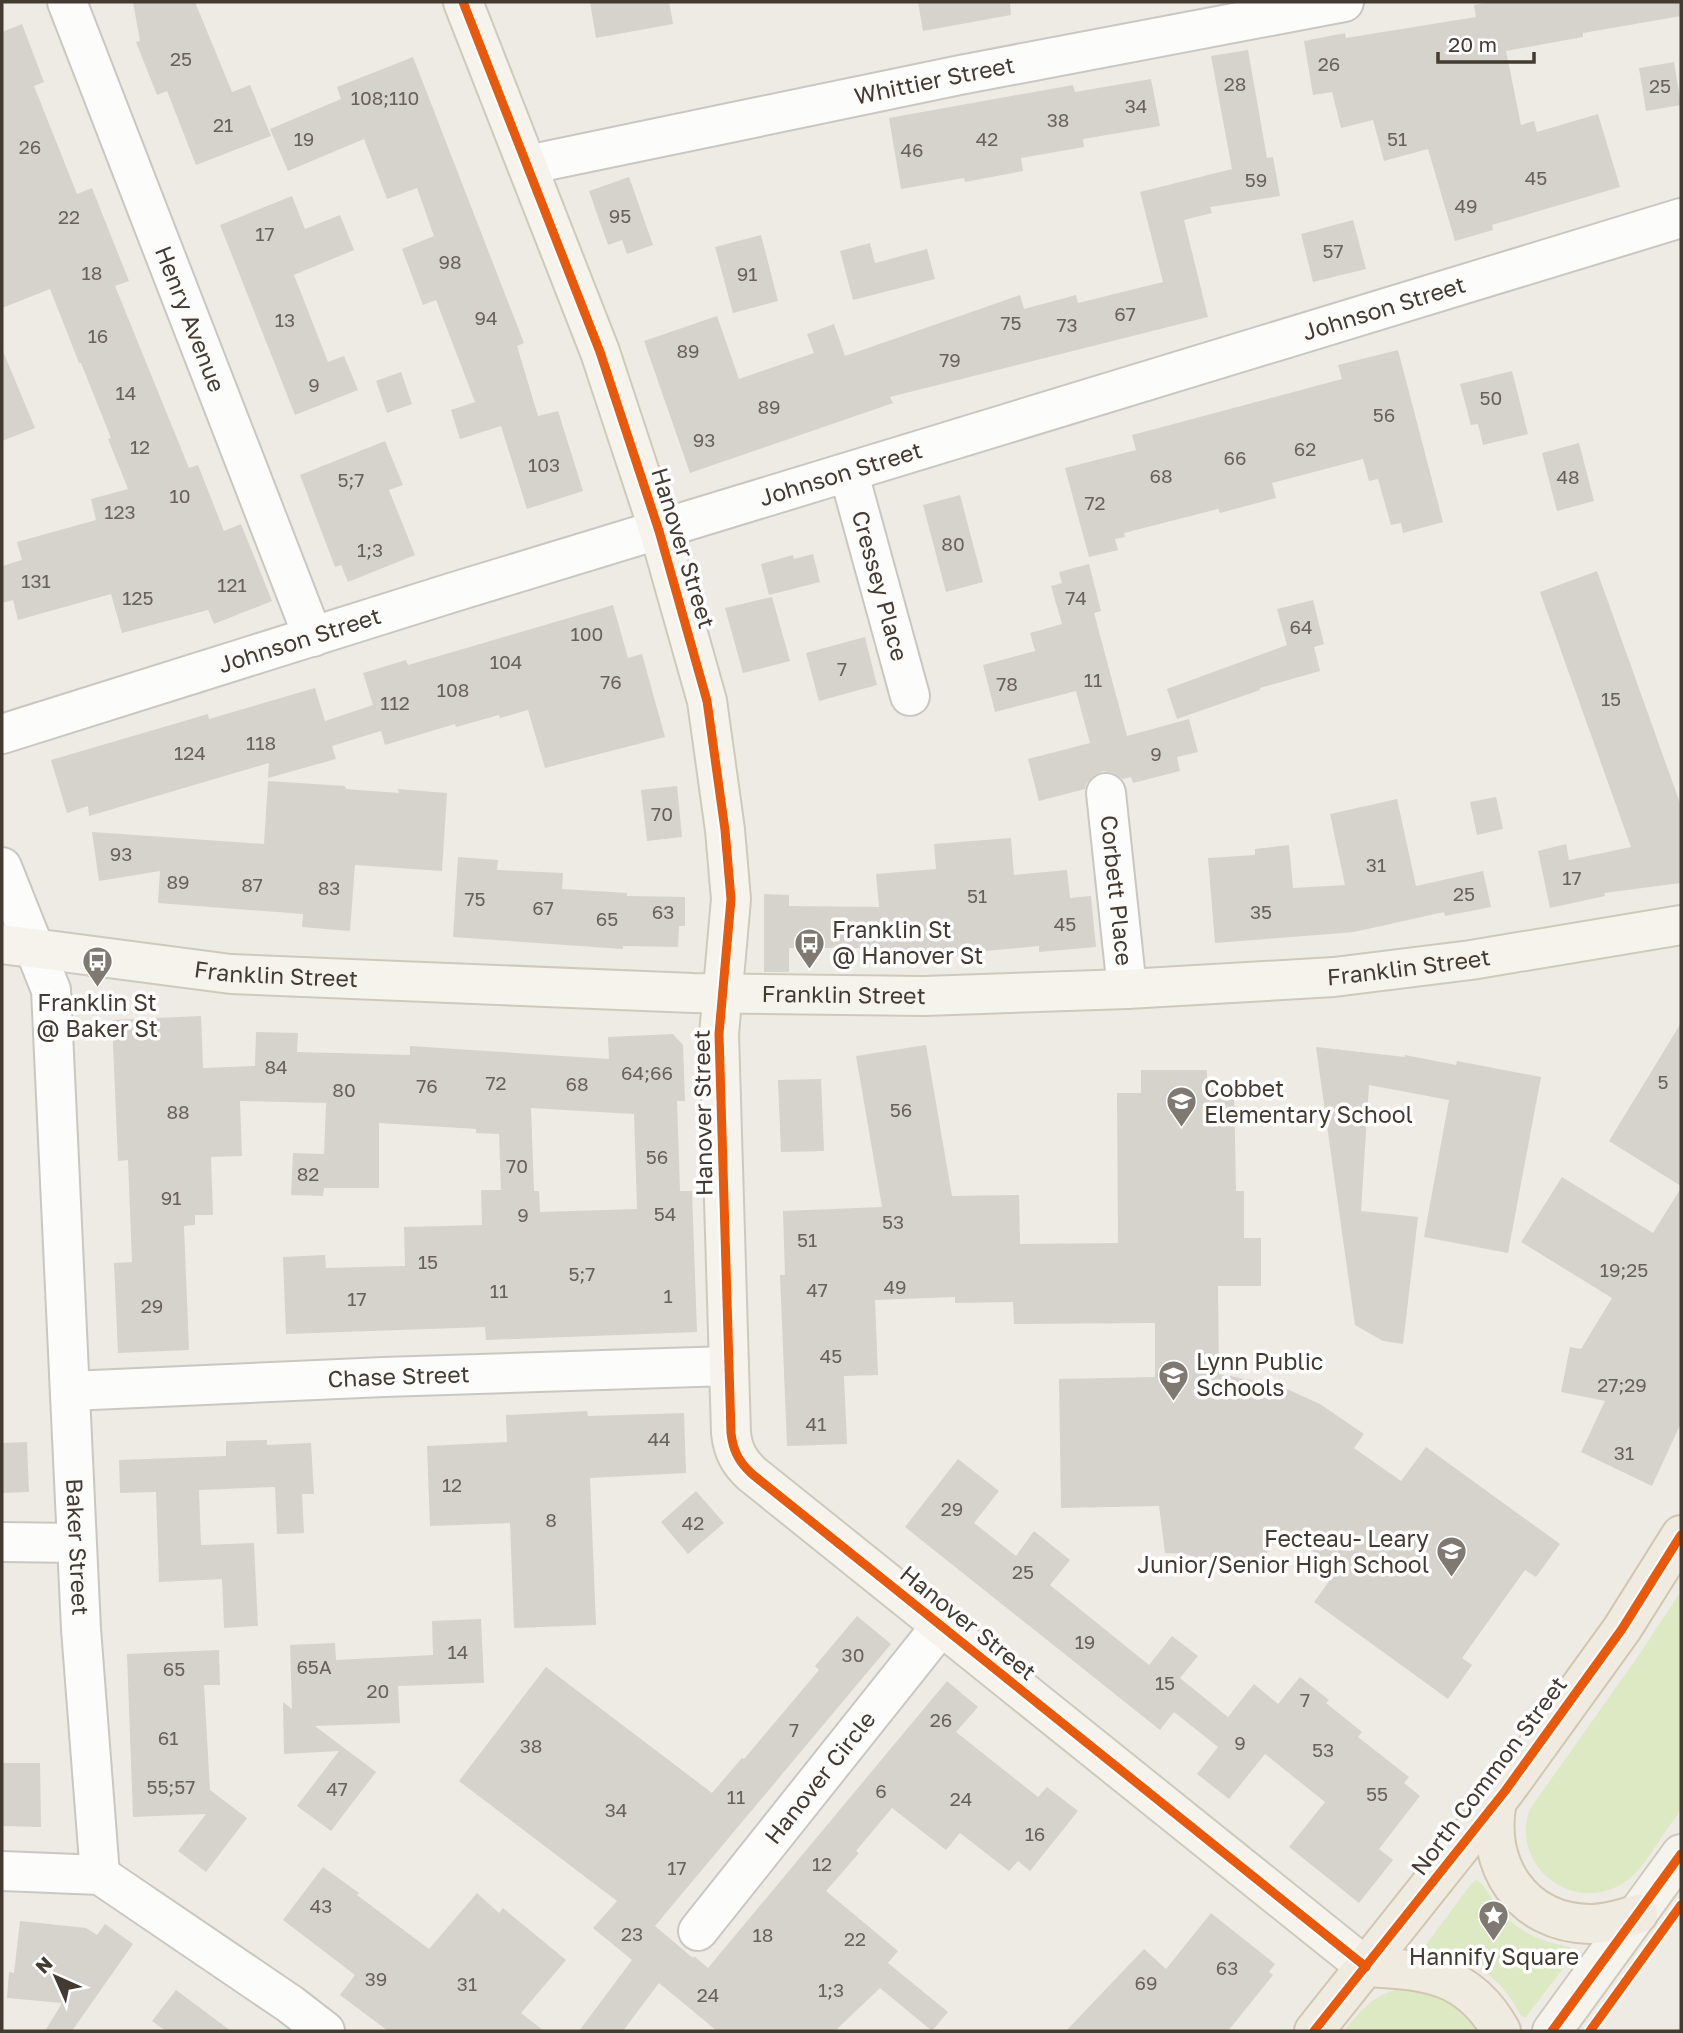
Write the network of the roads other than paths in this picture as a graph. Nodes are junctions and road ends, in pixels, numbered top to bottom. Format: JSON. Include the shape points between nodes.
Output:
{"nodes":[{"id":1,"x":66,"y":2,"type":"edge"},
{"id":2,"x":463,"y":2,"type":"edge"},
{"id":3,"x":1344,"y":2,"type":"edge"},
{"id":4,"x":527,"y":165,"type":"junction"},
{"id":5,"x":1681,"y":218,"type":"edge"},
{"id":6,"x":849,"y":474,"type":"junction"},
{"id":7,"x":659,"y":531,"type":"junction"},
{"id":8,"x":313,"y":637,"type":"junction"},
{"id":9,"x":910,"y":696,"type":"dead end"},
{"id":10,"x":2,"y":734,"type":"edge"},
{"id":11,"x":1106,"y":793,"type":"dead end"},
{"id":12,"x":2,"y":867,"type":"edge"},
{"id":13,"x":1681,"y":925,"type":"edge"},
{"id":14,"x":18,"y":946,"type":"edge"},
{"id":15,"x":1128,"y":989,"type":"junction"},
{"id":16,"x":723,"y":994,"type":"junction"},
{"id":17,"x":729,"y":1366,"type":"junction"},
{"id":18,"x":69,"y":1391,"type":"junction"},
{"id":19,"x":1681,"y":1535,"type":"edge"},
{"id":20,"x":2,"y":1542,"type":"edge"},
{"id":21,"x":76,"y":1543,"type":"junction"},
{"id":22,"x":942,"y":1626,"type":"junction"},
{"id":23,"x":1497,"y":1801,"type":"junction"},
{"id":24,"x":1681,"y":1854,"type":"edge"},
{"id":25,"x":2,"y":1871,"type":"edge"},
{"id":26,"x":100,"y":1875,"type":"junction"},
{"id":27,"x":1638,"y":1914,"type":"junction"},
{"id":28,"x":698,"y":1931,"type":"dead end"},
{"id":29,"x":1366,"y":1967,"type":"junction"},
{"id":30,"x":326,"y":2031,"type":"edge"},
{"id":31,"x":1314,"y":2031,"type":"edge"},
{"id":32,"x":1501,"y":2031,"type":"edge"},
{"id":33,"x":1552,"y":2031,"type":"edge"}],
"edges":[{"from":1,"to":8,"type":"street","name":"Henry Avenue"},
{"from":2,"to":4,"type":"street","name":"Hanover Street"},
{"from":3,"to":4,"type":"street","name":"Whittier Street","via":[[960,75]]},
{"from":4,"to":7,"type":"street","name":"Hanover Street","via":[[600,352]]},
{"from":5,"to":6,"type":"street","name":"Johnson Street"},
{"from":6,"to":7,"type":"street","name":"Johnson Street"},
{"from":6,"to":9,"type":"street","name":"Cressey Place"},
{"from":7,"to":8,"type":"street","name":"Johnson Street"},
{"from":7,"to":16,"type":"street","name":"Hanover Street","via":[[707,701],[716,763],[731,899]]},
{"from":8,"to":10,"type":"street","name":"Johnson Street"},
{"from":11,"to":15,"type":"street","name":"Corbett Place"},
{"from":12,"to":14,"type":"street","name":"Baker Street"},
{"from":13,"to":15,"type":"street","name":"Franklin Street","via":[[1369,974]]},
{"from":14,"to":16,"type":"street","name":"Franklin Street","via":[[231,974]]},
{"from":14,"to":18,"type":"street","name":"Baker Street","via":[[51,990]]},
{"from":15,"to":16,"type":"street","name":"Franklin Street","via":[[924,996]]},
{"from":16,"to":17,"type":"street","name":"Hanover Street","via":[[719,1034]]},
{"from":17,"to":18,"type":"street","name":"Chase Street"},
{"from":17,"to":22,"type":"street","name":"Hanover Street","via":[[736,1457]]},
{"from":18,"to":21,"type":"street","name":"Baker Street"},
{"from":19,"to":23,"type":"main road","name":"North Common Street","via":[[1622,1629]]},
{"from":20,"to":21,"type":"street"},
{"from":21,"to":26,"type":"street","name":"Baker Street"},
{"from":22,"to":28,"type":"street","name":"Hanover Circle"},
{"from":22,"to":29,"type":"street","name":"Hanover Street"},
{"from":23,"to":27,"type":"main road","via":[[1494,1840],[1500,1860],[1513,1887],[1533,1907],[1549,1916],[1584,1923]]},
{"from":23,"to":29,"type":"main road","name":"North Common Street"},
{"from":24,"to":27,"type":"street"},
{"from":25,"to":26,"type":"street"},
{"from":26,"to":30,"type":"street"},
{"from":27,"to":33,"type":"street"},
{"from":29,"to":31,"type":"main road","name":"North Common Street"},
{"from":29,"to":32,"type":"main road","via":[[1406,1969],[1450,1980],[1482,2003]]}]}
